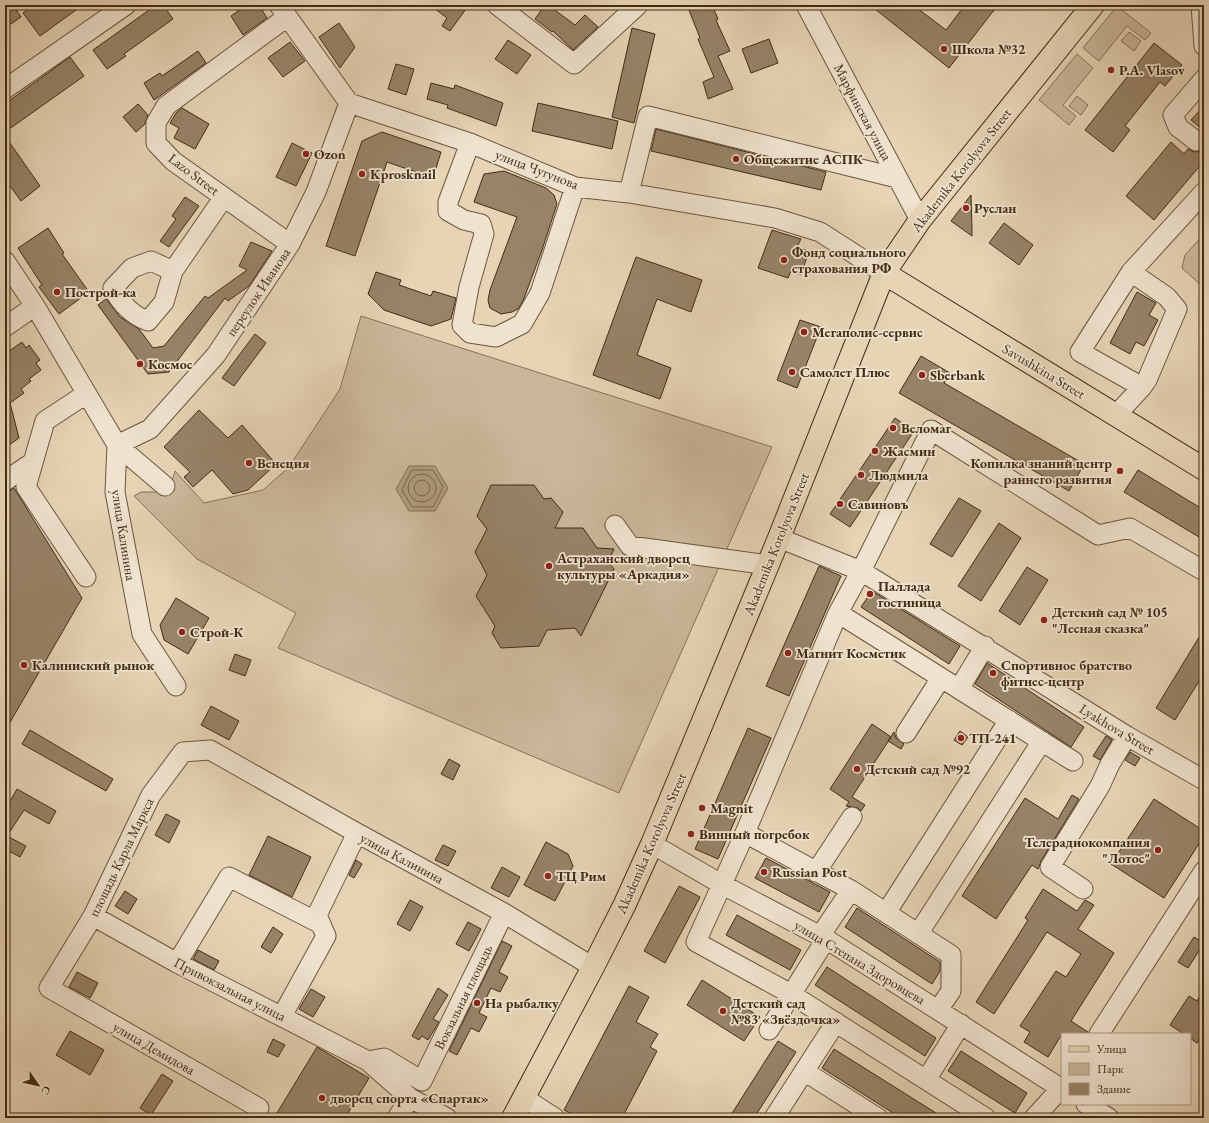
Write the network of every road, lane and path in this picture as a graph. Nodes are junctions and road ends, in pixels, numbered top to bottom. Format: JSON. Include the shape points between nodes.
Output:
{"nodes":[{"id":1,"x":126,"y":5,"type":"edge"},
{"id":2,"x":497,"y":5,"type":"edge"},
{"id":3,"x":638,"y":5,"type":"edge"},
{"id":4,"x":806,"y":5,"type":"edge"},
{"id":5,"x":1093,"y":5,"type":"edge"},
{"id":6,"x":1201,"y":5,"type":"edge"},
{"id":7,"x":283,"y":11,"type":"edge"},
{"id":8,"x":1204,"y":46,"type":"edge"},
{"id":9,"x":1204,"y":79,"type":"edge"},
{"id":10,"x":5,"y":89,"type":"edge"},
{"id":11,"x":349,"y":103,"type":"junction"},
{"id":12,"x":470,"y":143,"type":"junction"},
{"id":13,"x":1200,"y":144,"type":"edge"},
{"id":14,"x":897,"y":178,"type":"junction"},
{"id":15,"x":575,"y":186,"type":"junction"},
{"id":16,"x":1204,"y":192,"type":"edge"},
{"id":17,"x":629,"y":193,"type":"junction"},
{"id":18,"x":224,"y":197,"type":"junction"},
{"id":19,"x":920,"y":220,"type":"junction"},
{"id":20,"x":290,"y":244,"type":"junction"},
{"id":21,"x":5,"y":261,"type":"edge"},
{"id":22,"x":173,"y":271,"type":"dead end"},
{"id":23,"x":1131,"y":272,"type":"junction"},
{"id":24,"x":884,"y":273,"type":"junction"},
{"id":25,"x":35,"y":306,"type":"junction"},
{"id":26,"x":5,"y":327,"type":"edge"},
{"id":27,"x":1142,"y":387,"type":"junction"},
{"id":28,"x":86,"y":394,"type":"junction"},
{"id":29,"x":1116,"y":415,"type":"junction"},
{"id":30,"x":117,"y":445,"type":"junction"},
{"id":31,"x":33,"y":462,"type":"junction"},
{"id":32,"x":1204,"y":468,"type":"edge"},
{"id":33,"x":5,"y":481,"type":"edge"},
{"id":34,"x":165,"y":486,"type":"dead end"},
{"id":35,"x":615,"y":524,"type":"dead end"},
{"id":36,"x":779,"y":538,"type":"junction"},
{"id":37,"x":768,"y":565,"type":"junction"},
{"id":38,"x":861,"y":571,"type":"junction"},
{"id":39,"x":1204,"y":571,"type":"edge"},
{"id":40,"x":86,"y":577,"type":"dead end"},
{"id":41,"x":838,"y":613,"type":"junction"},
{"id":42,"x":985,"y":646,"type":"junction"},
{"id":43,"x":941,"y":678,"type":"junction"},
{"id":44,"x":176,"y":686,"type":"dead end"},
{"id":45,"x":958,"y":689,"type":"junction"},
{"id":46,"x":1009,"y":720,"type":"junction"},
{"id":47,"x":906,"y":732,"type":"dead end"},
{"id":48,"x":1127,"y":736,"type":"junction"},
{"id":49,"x":1042,"y":741,"type":"junction"},
{"id":50,"x":210,"y":750,"type":"joint"},
{"id":51,"x":1073,"y":761,"type":"dead end"},
{"id":52,"x":1204,"y":780,"type":"edge"},
{"id":53,"x":852,"y":817,"type":"dead end"},
{"id":54,"x":357,"y":833,"type":"junction"},
{"id":55,"x":745,"y":833,"type":"junction"},
{"id":56,"x":652,"y":844,"type":"junction"},
{"id":57,"x":1204,"y":871,"type":"edge"},
{"id":58,"x":816,"y":872,"type":"junction"},
{"id":59,"x":723,"y":885,"type":"junction"},
{"id":60,"x":1083,"y":888,"type":"dead end"},
{"id":61,"x":851,"y":890,"type":"junction"},
{"id":62,"x":504,"y":913,"type":"junction"},
{"id":63,"x":886,"y":913,"type":"junction"},
{"id":64,"x":93,"y":916,"type":"junction"},
{"id":65,"x":321,"y":924,"type":"junction"},
{"id":66,"x":918,"y":934,"type":"junction"},
{"id":67,"x":823,"y":938,"type":"junction"},
{"id":68,"x":177,"y":963,"type":"junction"},
{"id":69,"x":593,"y":967,"type":"junction"},
{"id":70,"x":49,"y":988,"type":"joint"},
{"id":71,"x":791,"y":994,"type":"junction"},
{"id":72,"x":938,"y":1010,"type":"junction"},
{"id":73,"x":282,"y":1016,"type":"junction"},
{"id":74,"x":836,"y":1022,"type":"junction"},
{"id":75,"x":962,"y":1024,"type":"junction"},
{"id":76,"x":768,"y":1030,"type":"dead end"},
{"id":77,"x":1100,"y":1033,"type":"edge"},
{"id":78,"x":368,"y":1061,"type":"junction"},
{"id":79,"x":804,"y":1071,"type":"junction"},
{"id":80,"x":926,"y":1080,"type":"junction"},
{"id":81,"x":1061,"y":1087,"type":"edge"},
{"id":82,"x":1061,"y":1089,"type":"edge"},
{"id":83,"x":410,"y":1098,"type":"junction"},
{"id":84,"x":524,"y":1098,"type":"junction"},
{"id":85,"x":1088,"y":1105,"type":"edge"},
{"id":86,"x":259,"y":1108,"type":"dead end"},
{"id":87,"x":974,"y":1114,"type":"edge"},
{"id":88,"x":398,"y":1118,"type":"edge"},
{"id":89,"x":447,"y":1118,"type":"edge"},
{"id":90,"x":513,"y":1118,"type":"edge"},
{"id":91,"x":555,"y":1118,"type":"edge"},
{"id":92,"x":774,"y":1118,"type":"edge"},
{"id":93,"x":878,"y":1118,"type":"edge"},
{"id":94,"x":1034,"y":1118,"type":"edge"},
{"id":95,"x":1109,"y":1118,"type":"edge"}],
"edges":[{"from":1,"to":10,"type":"street"},
{"from":2,"to":3,"type":"street","via":[[574,64]]},
{"from":4,"to":14,"type":"street","name":"Марфинская улица"},
{"from":5,"to":19,"type":"main road","name":"Akademika Korolyova Street"},
{"from":6,"to":8,"type":"street"},
{"from":7,"to":11,"type":"street"},
{"from":7,"to":18,"type":"street","name":"Lazo Street","via":[[166,106],[156,123],[156,143],[173,161]]},
{"from":9,"to":13,"type":"street","via":[[1173,115],[1178,127]]},
{"from":11,"to":12,"type":"street","name":"улица Чугунова"},
{"from":11,"to":20,"type":"street","name":"переулок Иванова","via":[[316,192]]},
{"from":12,"to":15,"type":"street","name":"улица Чугунова"},
{"from":12,"to":15,"type":"street","via":[[448,202],[448,211],[464,220],[482,224],[484,234],[469,287],[462,325],[470,333],[496,337],[522,324],[540,293]]},
{"from":14,"to":17,"type":"street","via":[[648,116]]},
{"from":14,"to":19,"type":"street","name":"Марфинская улица"},
{"from":15,"to":17,"type":"street","name":"улица Чугунова"},
{"from":16,"to":23,"type":"street"},
{"from":17,"to":24,"type":"street","name":"улица Чугунова","via":[[775,218],[820,232]]},
{"from":18,"to":20,"type":"street","name":"Lazo Street"},
{"from":18,"to":22,"type":"street"},
{"from":19,"to":24,"type":"main road","name":"Akademika Korolyova Street"},
{"from":20,"to":30,"type":"street","name":"переулок Иванова","via":[[216,355],[150,429]]},
{"from":21,"to":25,"type":"street"},
{"from":23,"to":27,"type":"street","via":[[1167,297],[1177,309]]},
{"from":23,"to":27,"type":"street","via":[[1080,352]]},
{"from":24,"to":29,"type":"main road","name":"Savushkina Street"},
{"from":24,"to":36,"type":"main road","name":"Akademika Korolyova Street"},
{"from":25,"to":26,"type":"street"},
{"from":25,"to":28,"type":"street"},
{"from":27,"to":29,"type":"street"},
{"from":28,"to":30,"type":"street"},
{"from":28,"to":31,"type":"street","via":[[45,421]]},
{"from":29,"to":32,"type":"main road","name":"Savushkina Street"},
{"from":30,"to":34,"type":"street"},
{"from":30,"to":44,"type":"street","name":"улица Калинина","via":[[115,492],[142,634]]},
{"from":31,"to":33,"type":"street"},
{"from":31,"to":40,"type":"street","via":[[26,487]]},
{"from":35,"to":37,"type":"street","via":[[630,546]]},
{"from":36,"to":37,"type":"main road","name":"Akademika Korolyova Street"},
{"from":36,"to":38,"type":"street","name":"Lyakhova Street"},
{"from":37,"to":56,"type":"main road","name":"Akademika Korolyova Street"},
{"from":38,"to":39,"type":"street","via":[[931,430],[1098,535],[1130,528]]},
{"from":38,"to":41,"type":"street"},
{"from":38,"to":42,"type":"street","name":"Lyakhova Street"},
{"from":41,"to":43,"type":"street"},
{"from":41,"to":55,"type":"street"},
{"from":42,"to":45,"type":"street"},
{"from":42,"to":48,"type":"street","name":"Lyakhova Street"},
{"from":43,"to":45,"type":"street"},
{"from":43,"to":47,"type":"street"},
{"from":45,"to":46,"type":"street"},
{"from":46,"to":49,"type":"street"},
{"from":46,"to":63,"type":"street"},
{"from":48,"to":52,"type":"street","name":"Lyakhova Street"},
{"from":48,"to":60,"type":"street","via":[[1100,786],[1050,866]]},
{"from":49,"to":51,"type":"street"},
{"from":49,"to":66,"type":"street"},
{"from":50,"to":54,"type":"street","name":"улица Калинина"},
{"from":50,"to":64,"type":"street","name":"площадь Карла Маркса","via":[[183,752],[152,795]]},
{"from":53,"to":58,"type":"street"},
{"from":54,"to":62,"type":"street","name":"улица Калинина"},
{"from":54,"to":65,"type":"street","via":[[317,915]]},
{"from":55,"to":58,"type":"street"},
{"from":55,"to":59,"type":"street"},
{"from":56,"to":59,"type":"street","name":"улица Степана Здоровцева"},
{"from":56,"to":69,"type":"main road","name":"Akademika Korolyova Street"},
{"from":57,"to":77,"type":"street"},
{"from":58,"to":61,"type":"street"},
{"from":59,"to":67,"type":"street","name":"улица Степана Здоровцева"},
{"from":59,"to":71,"type":"street","via":[[696,942]]},
{"from":61,"to":63,"type":"street"},
{"from":61,"to":67,"type":"street"},
{"from":62,"to":69,"type":"street","name":"улица Калинина"},
{"from":62,"to":78,"type":"street","name":"Вокзальная площадь","via":[[422,1081],[384,1058]]},
{"from":63,"to":66,"type":"street"},
{"from":64,"to":68,"type":"street","name":"Привокзальная улица"},
{"from":64,"to":70,"type":"street","name":"площадь Карла Маркса"},
{"from":65,"to":68,"type":"street","via":[[229,877]]},
{"from":65,"to":73,"type":"street","via":[[326,936]]},
{"from":66,"to":72,"type":"street","via":[[951,956],[951,991]]},
{"from":67,"to":71,"type":"street"},
{"from":67,"to":72,"type":"street","name":"улица Степана Здоровцева"},
{"from":68,"to":73,"type":"street","name":"Привокзальная улица"},
{"from":69,"to":84,"type":"main road","name":"Akademika Korolyova Street"},
{"from":70,"to":86,"type":"street","name":"улица Демидова"},
{"from":71,"to":74,"type":"street"},
{"from":71,"to":76,"type":"street"},
{"from":72,"to":75,"type":"street","name":"улица Степана Здоровцева"},
{"from":73,"to":78,"type":"street","name":"Привокзальная улица"},
{"from":74,"to":79,"type":"street"},
{"from":74,"to":80,"type":"street"},
{"from":75,"to":80,"type":"street"},
{"from":75,"to":81,"type":"street","name":"улица Степана Здоровцева"},
{"from":78,"to":83,"type":"street","name":"Привокзальная улица"},
{"from":79,"to":92,"type":"street"},
{"from":79,"to":93,"type":"street"},
{"from":80,"to":87,"type":"street"},
{"from":82,"to":94,"type":"street"},
{"from":83,"to":88,"type":"street"},
{"from":83,"to":89,"type":"street","name":"Привокзальная улица"},
{"from":84,"to":90,"type":"main road","name":"Akademika Korolyova Street"},
{"from":84,"to":91,"type":"street"},
{"from":85,"to":95,"type":"street"}]}
